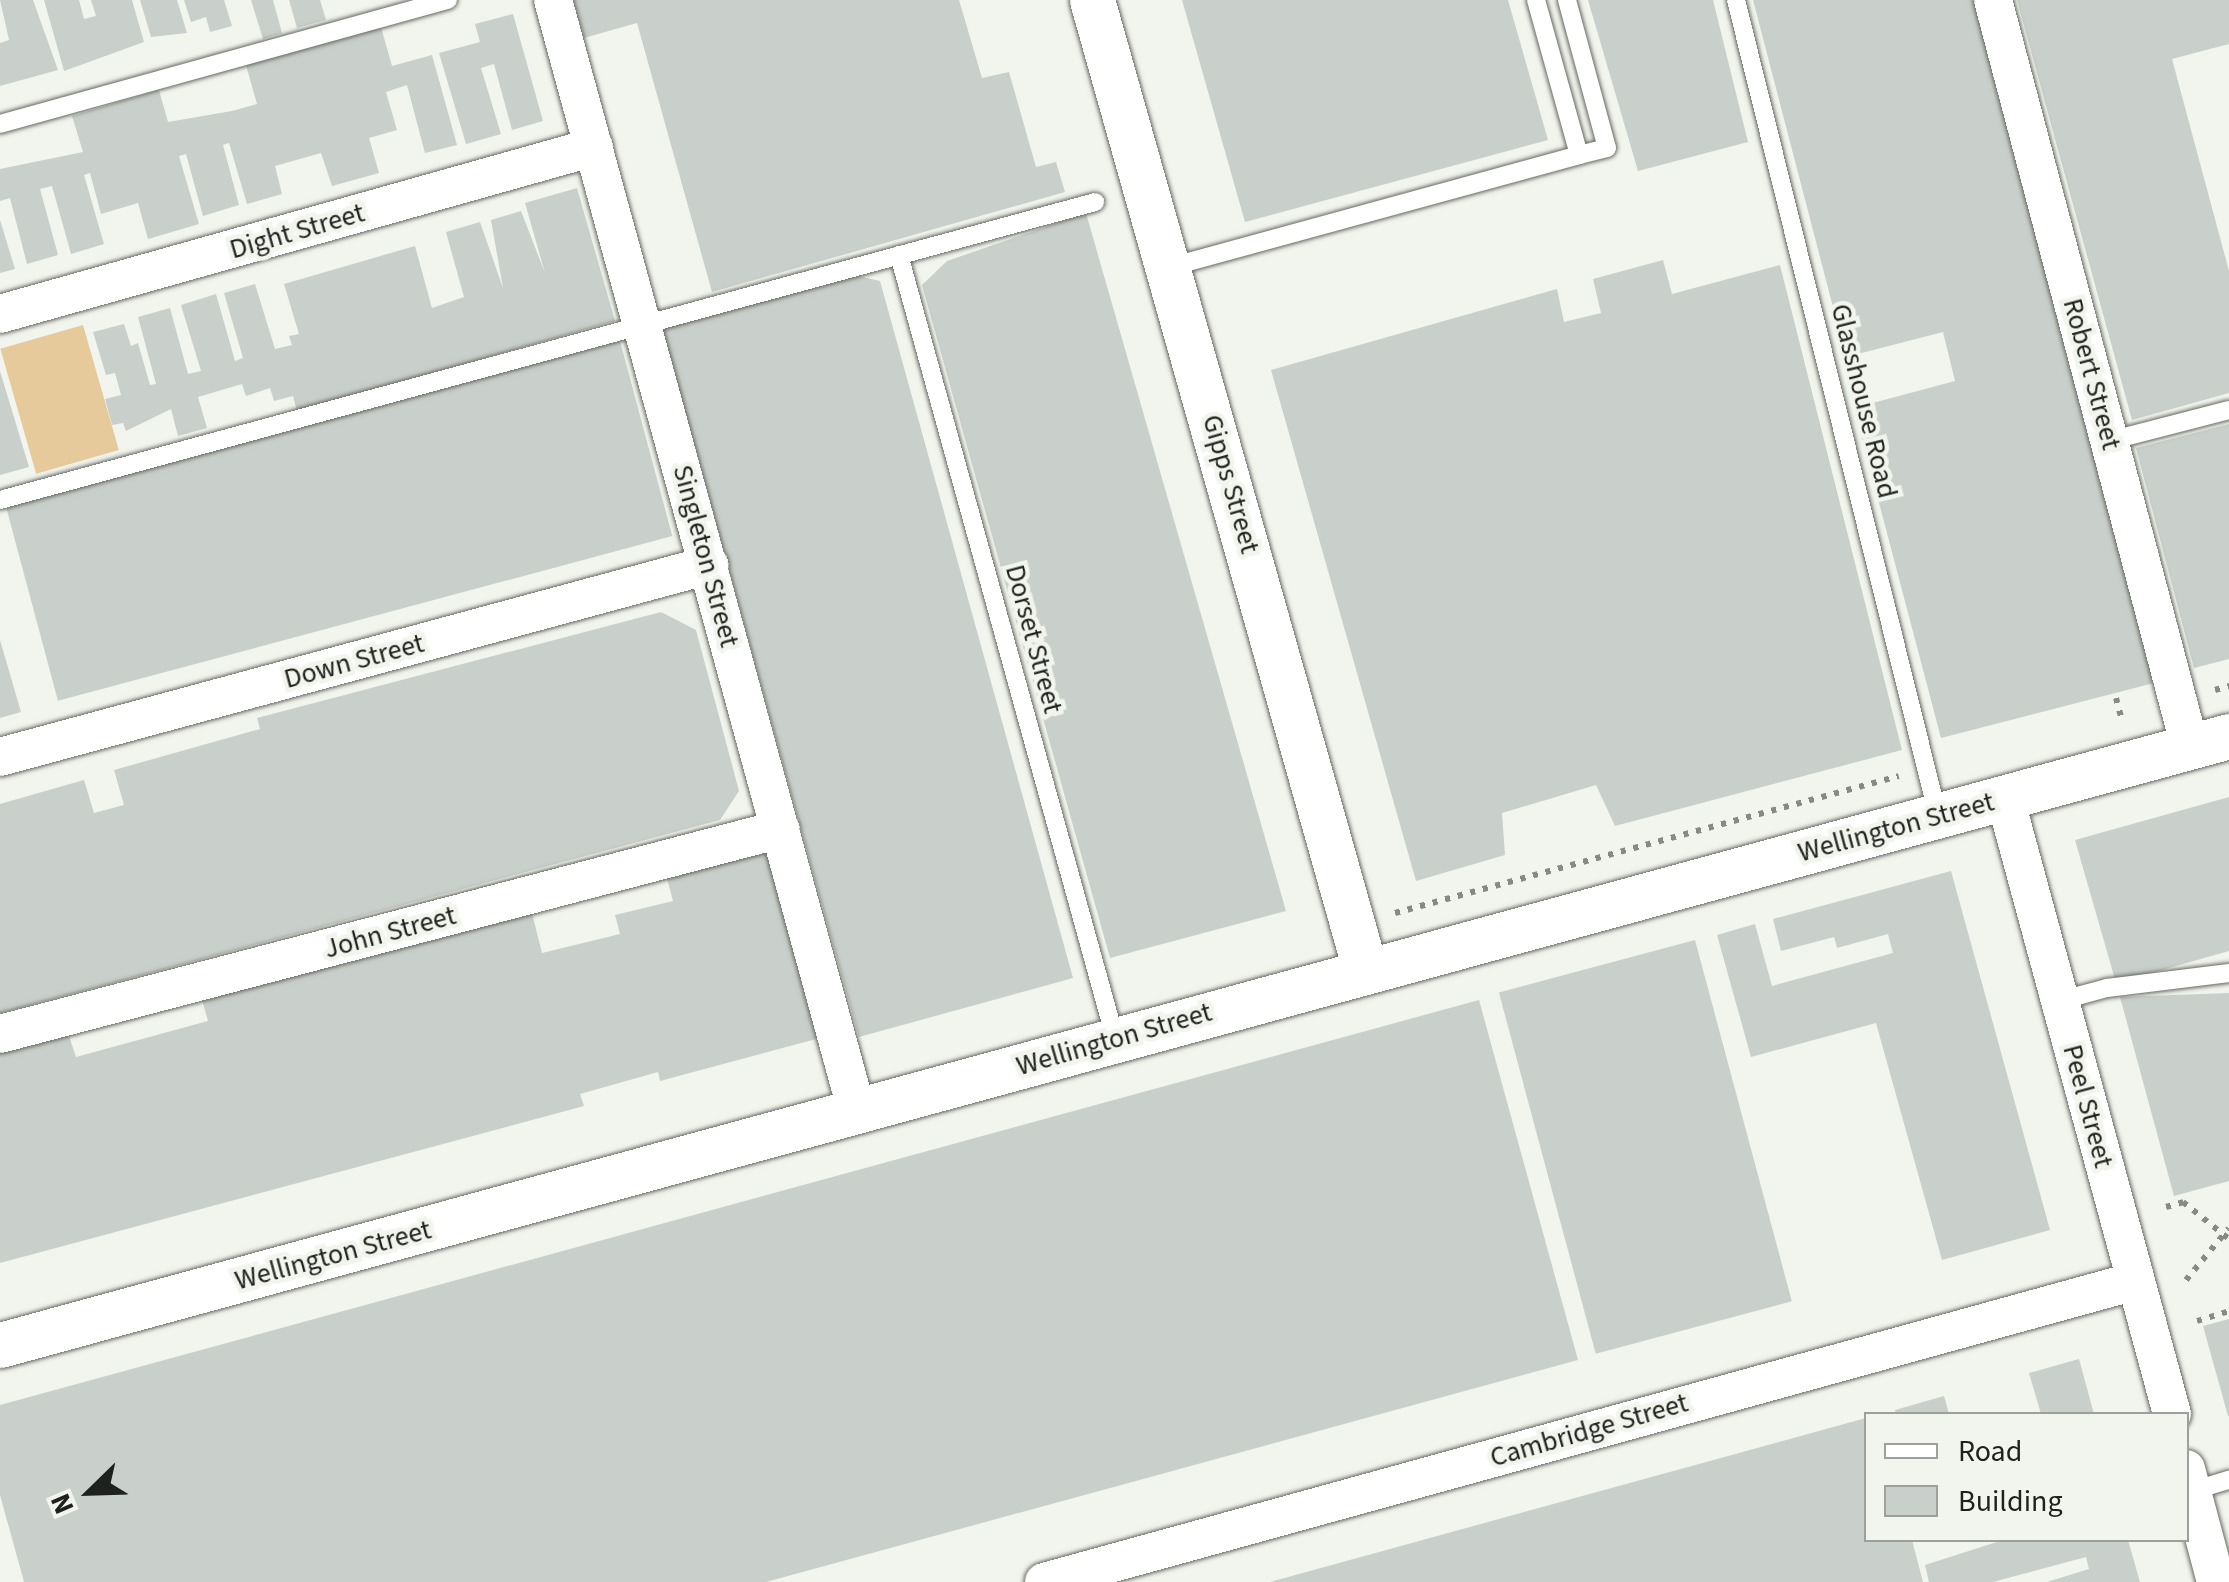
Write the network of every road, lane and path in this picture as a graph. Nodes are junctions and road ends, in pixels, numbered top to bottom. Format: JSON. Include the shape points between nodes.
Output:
{"nodes":[{"id":1,"x":448,"y":0,"type":"edge"},
{"id":2,"x":554,"y":0,"type":"edge"},
{"id":3,"x":1092,"y":0,"type":"edge"},
{"id":4,"x":1536,"y":0,"type":"edge"},
{"id":5,"x":1567,"y":0,"type":"edge"},
{"id":6,"x":1736,"y":0,"type":"edge"},
{"id":7,"x":1994,"y":0,"type":"edge"},
{"id":8,"x":0,"y":124,"type":"edge"},
{"id":9,"x":594,"y":147,"type":"junction"},
{"id":10,"x":1579,"y":155,"type":"junction"},
{"id":11,"x":1095,"y":202,"type":"dead end"},
{"id":12,"x":899,"y":254,"type":"junction"},
{"id":13,"x":1170,"y":267,"type":"junction"},
{"id":14,"x":0,"y":314,"type":"edge"},
{"id":15,"x":642,"y":324,"type":"junction"},
{"id":16,"x":2229,"y":410,"type":"edge"},
{"id":17,"x":2109,"y":441,"type":"junction"},
{"id":18,"x":0,"y":500,"type":"edge"},
{"id":19,"x":709,"y":565,"type":"junction"},
{"id":20,"x":2210,"y":742,"type":"edge"},
{"id":21,"x":0,"y":757,"type":"edge"},
{"id":22,"x":2004,"y":798,"type":"junction"},
{"id":23,"x":1938,"y":816,"type":"junction"},
{"id":24,"x":781,"y":829,"type":"junction"},
{"id":25,"x":1365,"y":969,"type":"junction"},
{"id":26,"x":2229,"y":973,"type":"edge"},
{"id":27,"x":2060,"y":1001,"type":"junction"},
{"id":28,"x":0,"y":1034,"type":"edge"},
{"id":29,"x":1115,"y":1038,"type":"junction"},
{"id":30,"x":857,"y":1112,"type":"junction"},
{"id":31,"x":2166,"y":1207,"type":"dead end"},
{"id":32,"x":2227,"y":1234,"type":"edge"},
{"id":33,"x":2186,"y":1280,"type":"dead end"},
{"id":34,"x":2136,"y":1281,"type":"junction"},
{"id":35,"x":2229,"y":1311,"type":"edge"},
{"id":36,"x":2197,"y":1321,"type":"dead end"},
{"id":37,"x":0,"y":1345,"type":"edge"},
{"id":38,"x":2171,"y":1412,"type":"edge"},
{"id":39,"x":2189,"y":1480,"type":"edge"},
{"id":40,"x":2229,"y":1480,"type":"edge"},
{"id":41,"x":1044,"y":1582,"type":"edge"},
{"id":42,"x":2216,"y":1582,"type":"edge"}],
"edges":[{"from":1,"to":8,"type":"lane"},
{"from":2,"to":9,"type":"street","name":"Singleton Street"},
{"from":3,"to":13,"type":"street","name":"Gipps Street"},
{"from":4,"to":10,"type":"lane"},
{"from":5,"to":10,"type":"lane","via":[[1607,148]]},
{"from":6,"to":23,"type":"lane","name":"Glasshouse Road"},
{"from":7,"to":17,"type":"street","name":"Robert Street"},
{"from":9,"to":14,"type":"street","name":"Dight Street"},
{"from":9,"to":15,"type":"street","name":"Singleton Street"},
{"from":10,"to":13,"type":"lane"},
{"from":11,"to":12,"type":"lane"},
{"from":12,"to":15,"type":"lane"},
{"from":12,"to":29,"type":"lane","name":"Dorset Street"},
{"from":13,"to":25,"type":"street","name":"Gipps Street"},
{"from":15,"to":18,"type":"lane"},
{"from":15,"to":19,"type":"street","name":"Singleton Street"},
{"from":16,"to":17,"type":"lane"},
{"from":17,"to":20,"type":"street","name":"Robert Street"},
{"from":19,"to":21,"type":"street","name":"Down Street"},
{"from":19,"to":24,"type":"street","name":"Singleton Street"},
{"from":20,"to":22,"type":"street","name":"Wellington Street"},
{"from":22,"to":23,"type":"street","name":"Wellington Street"},
{"from":22,"to":27,"type":"street","name":"Peel Street"},
{"from":23,"to":25,"type":"street","name":"Wellington Street"},
{"from":24,"to":28,"type":"street","name":"John Street"},
{"from":24,"to":30,"type":"street","name":"Singleton Street"},
{"from":25,"to":29,"type":"street","name":"Wellington Street"},
{"from":26,"to":27,"type":"lane","via":[[2107,988]]},
{"from":27,"to":34,"type":"street","name":"Peel Street"},
{"from":29,"to":30,"type":"street","name":"Wellington Street"},
{"from":30,"to":37,"type":"street","name":"Wellington Street"},
{"from":31,"to":32,"type":"path","via":[[2183,1202]]},
{"from":32,"to":33,"type":"path"},
{"from":34,"to":38,"type":"street","name":"Peel Street"},
{"from":34,"to":41,"type":"street","name":"Cambridge Street"},
{"from":35,"to":36,"type":"path"},
{"from":39,"to":40,"type":"lane"},
{"from":39,"to":42,"type":"street"}]}
